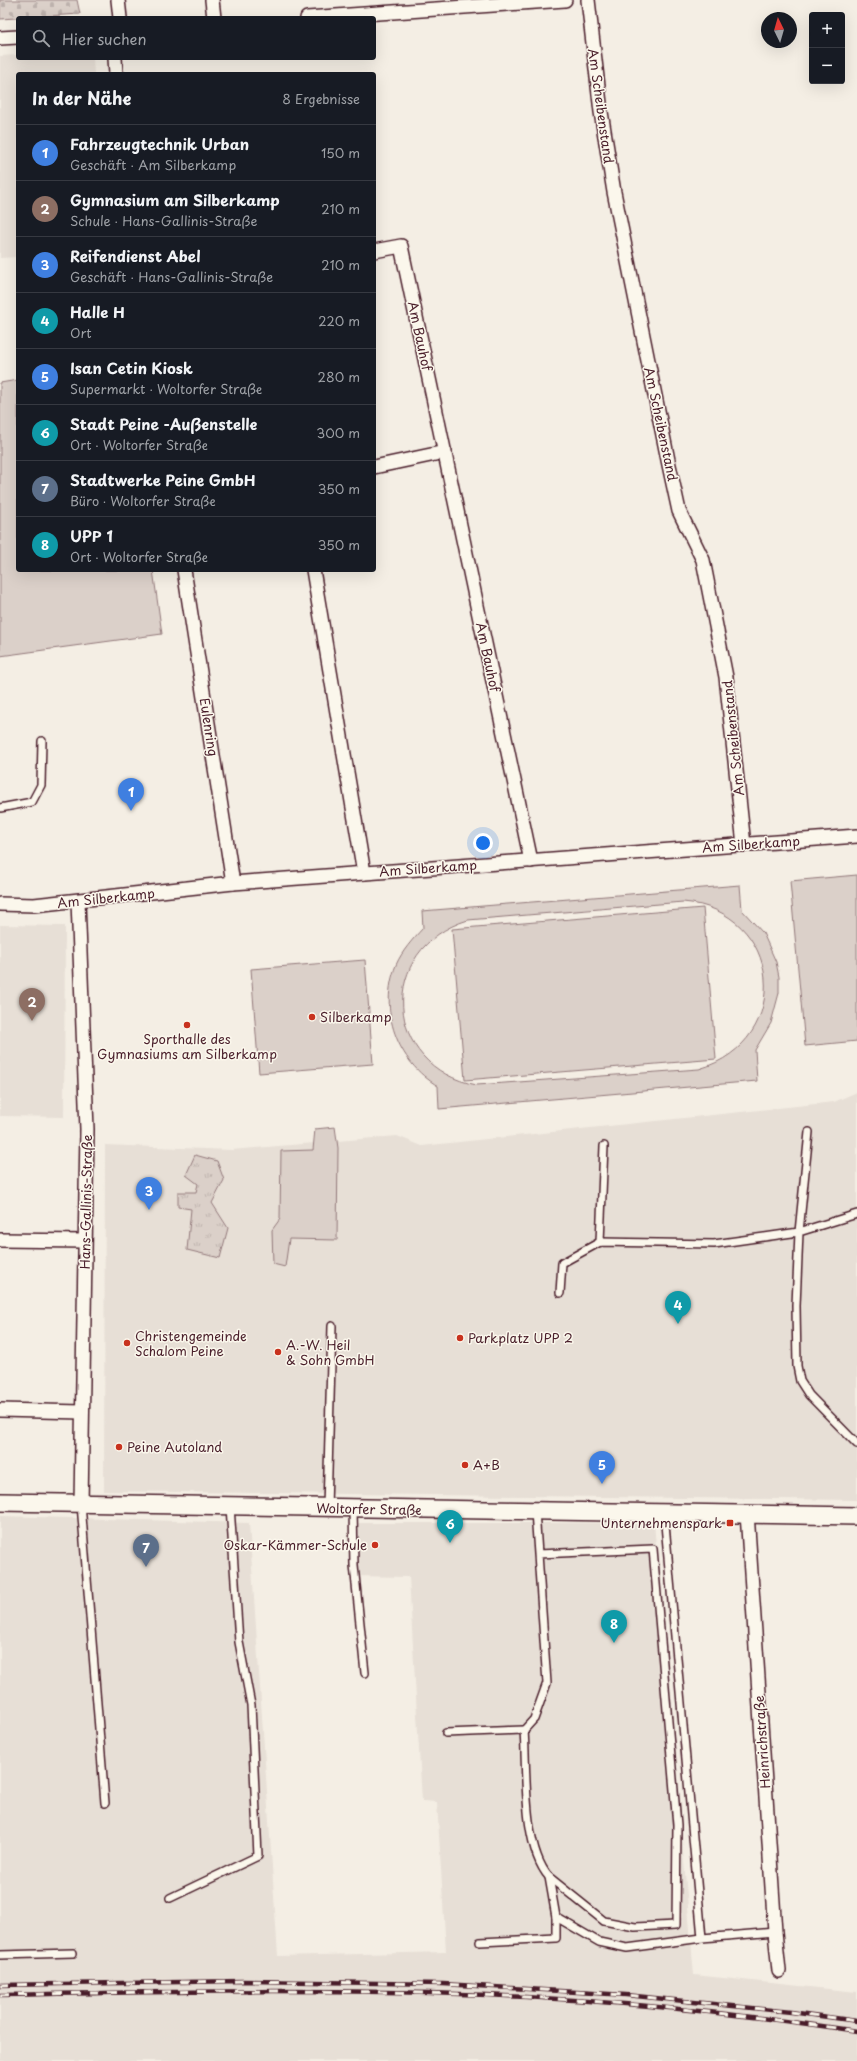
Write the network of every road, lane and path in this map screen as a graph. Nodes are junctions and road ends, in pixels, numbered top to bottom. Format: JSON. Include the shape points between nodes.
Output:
{"nodes":[{"id":1,"x":118,"y":0,"type":"edge"},
{"id":2,"x":212,"y":0,"type":"edge"},
{"id":3,"x":565,"y":0,"type":"edge"},
{"id":4,"x":588,"y":0,"type":"edge"},
{"id":5,"x":512,"y":2,"type":"edge"},
{"id":6,"x":120,"y":16,"type":"edge"},
{"id":7,"x":214,"y":16,"type":"edge"},
{"id":8,"x":333,"y":16,"type":"edge"},
{"id":9,"x":16,"y":37,"type":"edge"},
{"id":10,"x":0,"y":38,"type":"edge"},
{"id":11,"x":115,"y":60,"type":"edge"},
{"id":12,"x":116,"y":72,"type":"edge"},
{"id":13,"x":376,"y":251,"type":"edge"},
{"id":14,"x":445,"y":452,"type":"junction"},
{"id":15,"x":376,"y":467,"type":"edge"},
{"id":16,"x":184,"y":572,"type":"edge"},
{"id":17,"x":312,"y":572,"type":"edge"},
{"id":18,"x":42,"y":741,"type":"dead end"},
{"id":19,"x":0,"y":808,"type":"edge"},
{"id":20,"x":857,"y":836,"type":"edge"},
{"id":21,"x":744,"y":844,"type":"junction"},
{"id":22,"x":531,"y":861,"type":"junction"},
{"id":23,"x":364,"y":873,"type":"junction"},
{"id":24,"x":233,"y":883,"type":"junction"},
{"id":25,"x":78,"y":902,"type":"junction"},
{"id":26,"x":0,"y":904,"type":"edge"},
{"id":27,"x":809,"y":1132,"type":"dead end"},
{"id":28,"x":604,"y":1146,"type":"dead end"},
{"id":29,"x":857,"y":1214,"type":"edge"},
{"id":30,"x":799,"y":1232,"type":"junction"},
{"id":31,"x":0,"y":1240,"type":"edge"},
{"id":32,"x":85,"y":1241,"type":"junction"},
{"id":33,"x":600,"y":1242,"type":"junction"},
{"id":34,"x":560,"y":1293,"type":"dead end"},
{"id":35,"x":332,"y":1326,"type":"dead end"},
{"id":36,"x":0,"y":1410,"type":"edge"},
{"id":37,"x":82,"y":1412,"type":"junction"},
{"id":38,"x":857,"y":1444,"type":"edge"},
{"id":39,"x":0,"y":1502,"type":"edge"},
{"id":40,"x":81,"y":1504,"type":"junction"},
{"id":41,"x":230,"y":1506,"type":"junction"},
{"id":42,"x":328,"y":1508,"type":"junction"},
{"id":43,"x":353,"y":1508,"type":"junction"},
{"id":44,"x":535,"y":1511,"type":"junction"},
{"id":45,"x":664,"y":1513,"type":"junction"},
{"id":46,"x":747,"y":1513,"type":"junction"},
{"id":47,"x":857,"y":1516,"type":"edge"},
{"id":48,"x":538,"y":1554,"type":"junction"},
{"id":49,"x":365,"y":1672,"type":"dead end"},
{"id":50,"x":524,"y":1730,"type":"junction"},
{"id":51,"x":446,"y":1733,"type":"dead end"},
{"id":52,"x":104,"y":1803,"type":"dead end"},
{"id":53,"x":549,"y":1877,"type":"junction"},
{"id":54,"x":170,"y":1898,"type":"dead end"},
{"id":55,"x":556,"y":1916,"type":"junction"},
{"id":56,"x":775,"y":1932,"type":"junction"},
{"id":57,"x":702,"y":1938,"type":"junction"},
{"id":58,"x":480,"y":1942,"type":"dead end"},
{"id":59,"x":73,"y":1953,"type":"dead end"},
{"id":60,"x":0,"y":1955,"type":"edge"},
{"id":61,"x":779,"y":1971,"type":"dead end"}],
"edges":[{"from":1,"to":6,"type":"street"},
{"from":2,"to":7,"type":"street"},
{"from":3,"to":5,"type":"street"},
{"from":4,"to":21,"type":"street","name":"Am Scheibenstand","via":[[601,112],[614,192],[666,449],[679,511],[703,560],[726,677]]},
{"from":5,"to":8,"type":"street"},
{"from":9,"to":10,"type":"street"},
{"from":11,"to":12,"type":"street"},
{"from":13,"to":14,"type":"street","name":"Am Bauhof","via":[[401,246]]},
{"from":14,"to":15,"type":"street"},
{"from":14,"to":22,"type":"street","name":"Am Bauhof"},
{"from":16,"to":24,"type":"street","name":"Eulenring"},
{"from":17,"to":23,"type":"street"},
{"from":18,"to":19,"type":"lane","via":[[41,785],[32,802]]},
{"from":20,"to":21,"type":"street","name":"Am Silberkamp"},
{"from":21,"to":22,"type":"street","name":"Am Silberkamp"},
{"from":22,"to":23,"type":"street","name":"Am Silberkamp"},
{"from":23,"to":24,"type":"street","name":"Am Silberkamp"},
{"from":24,"to":25,"type":"street","name":"Am Silberkamp"},
{"from":25,"to":26,"type":"street","name":"Am Silberkamp"},
{"from":25,"to":32,"type":"street","name":"Hans-Gallinis-Straße","via":[[87,1129]]},
{"from":27,"to":30,"type":"lane"},
{"from":28,"to":33,"type":"lane"},
{"from":29,"to":30,"type":"lane"},
{"from":30,"to":33,"type":"lane","via":[[714,1244]]},
{"from":30,"to":38,"type":"lane","via":[[796,1306],[800,1381],[809,1395]]},
{"from":31,"to":32,"type":"street"},
{"from":32,"to":37,"type":"street","name":"Hans-Gallinis-Straße"},
{"from":33,"to":34,"type":"lane","via":[[562,1263]]},
{"from":35,"to":42,"type":"lane"},
{"from":36,"to":37,"type":"street"},
{"from":37,"to":40,"type":"street","name":"Hans-Gallinis-Straße"},
{"from":39,"to":40,"type":"street","name":"Woltorfer Straße"},
{"from":40,"to":41,"type":"street","name":"Woltorfer Straße"},
{"from":40,"to":52,"type":"lane"},
{"from":41,"to":42,"type":"street","name":"Woltorfer Straße"},
{"from":41,"to":54,"type":"lane","via":[[238,1642],[251,1705],[258,1856]]},
{"from":42,"to":43,"type":"street","name":"Woltorfer Straße"},
{"from":43,"to":44,"type":"street","name":"Woltorfer Straße"},
{"from":43,"to":49,"type":"lane","via":[[354,1565]]},
{"from":44,"to":45,"type":"street","name":"Woltorfer Straße"},
{"from":44,"to":48,"type":"lane"},
{"from":45,"to":46,"type":"street","name":"Woltorfer Straße"},
{"from":45,"to":57,"type":"lane"},
{"from":46,"to":47,"type":"street","name":"Woltorfer Straße"},
{"from":46,"to":56,"type":"street","name":"Heinrichstraße"},
{"from":48,"to":50,"type":"lane","via":[[547,1683],[534,1718]]},
{"from":48,"to":53,"type":"lane","via":[[653,1549],[677,1825],[676,1925],[635,1927],[604,1921]]},
{"from":50,"to":51,"type":"lane"},
{"from":50,"to":53,"type":"lane","via":[[530,1829],[542,1869]]},
{"from":53,"to":55,"type":"lane"},
{"from":55,"to":57,"type":"lane","via":[[599,1942],[627,1948]]},
{"from":55,"to":58,"type":"lane","via":[[556,1938]]},
{"from":56,"to":57,"type":"lane"},
{"from":56,"to":61,"type":"street","name":"Heinrichstraße"},
{"from":59,"to":60,"type":"lane"}]}
